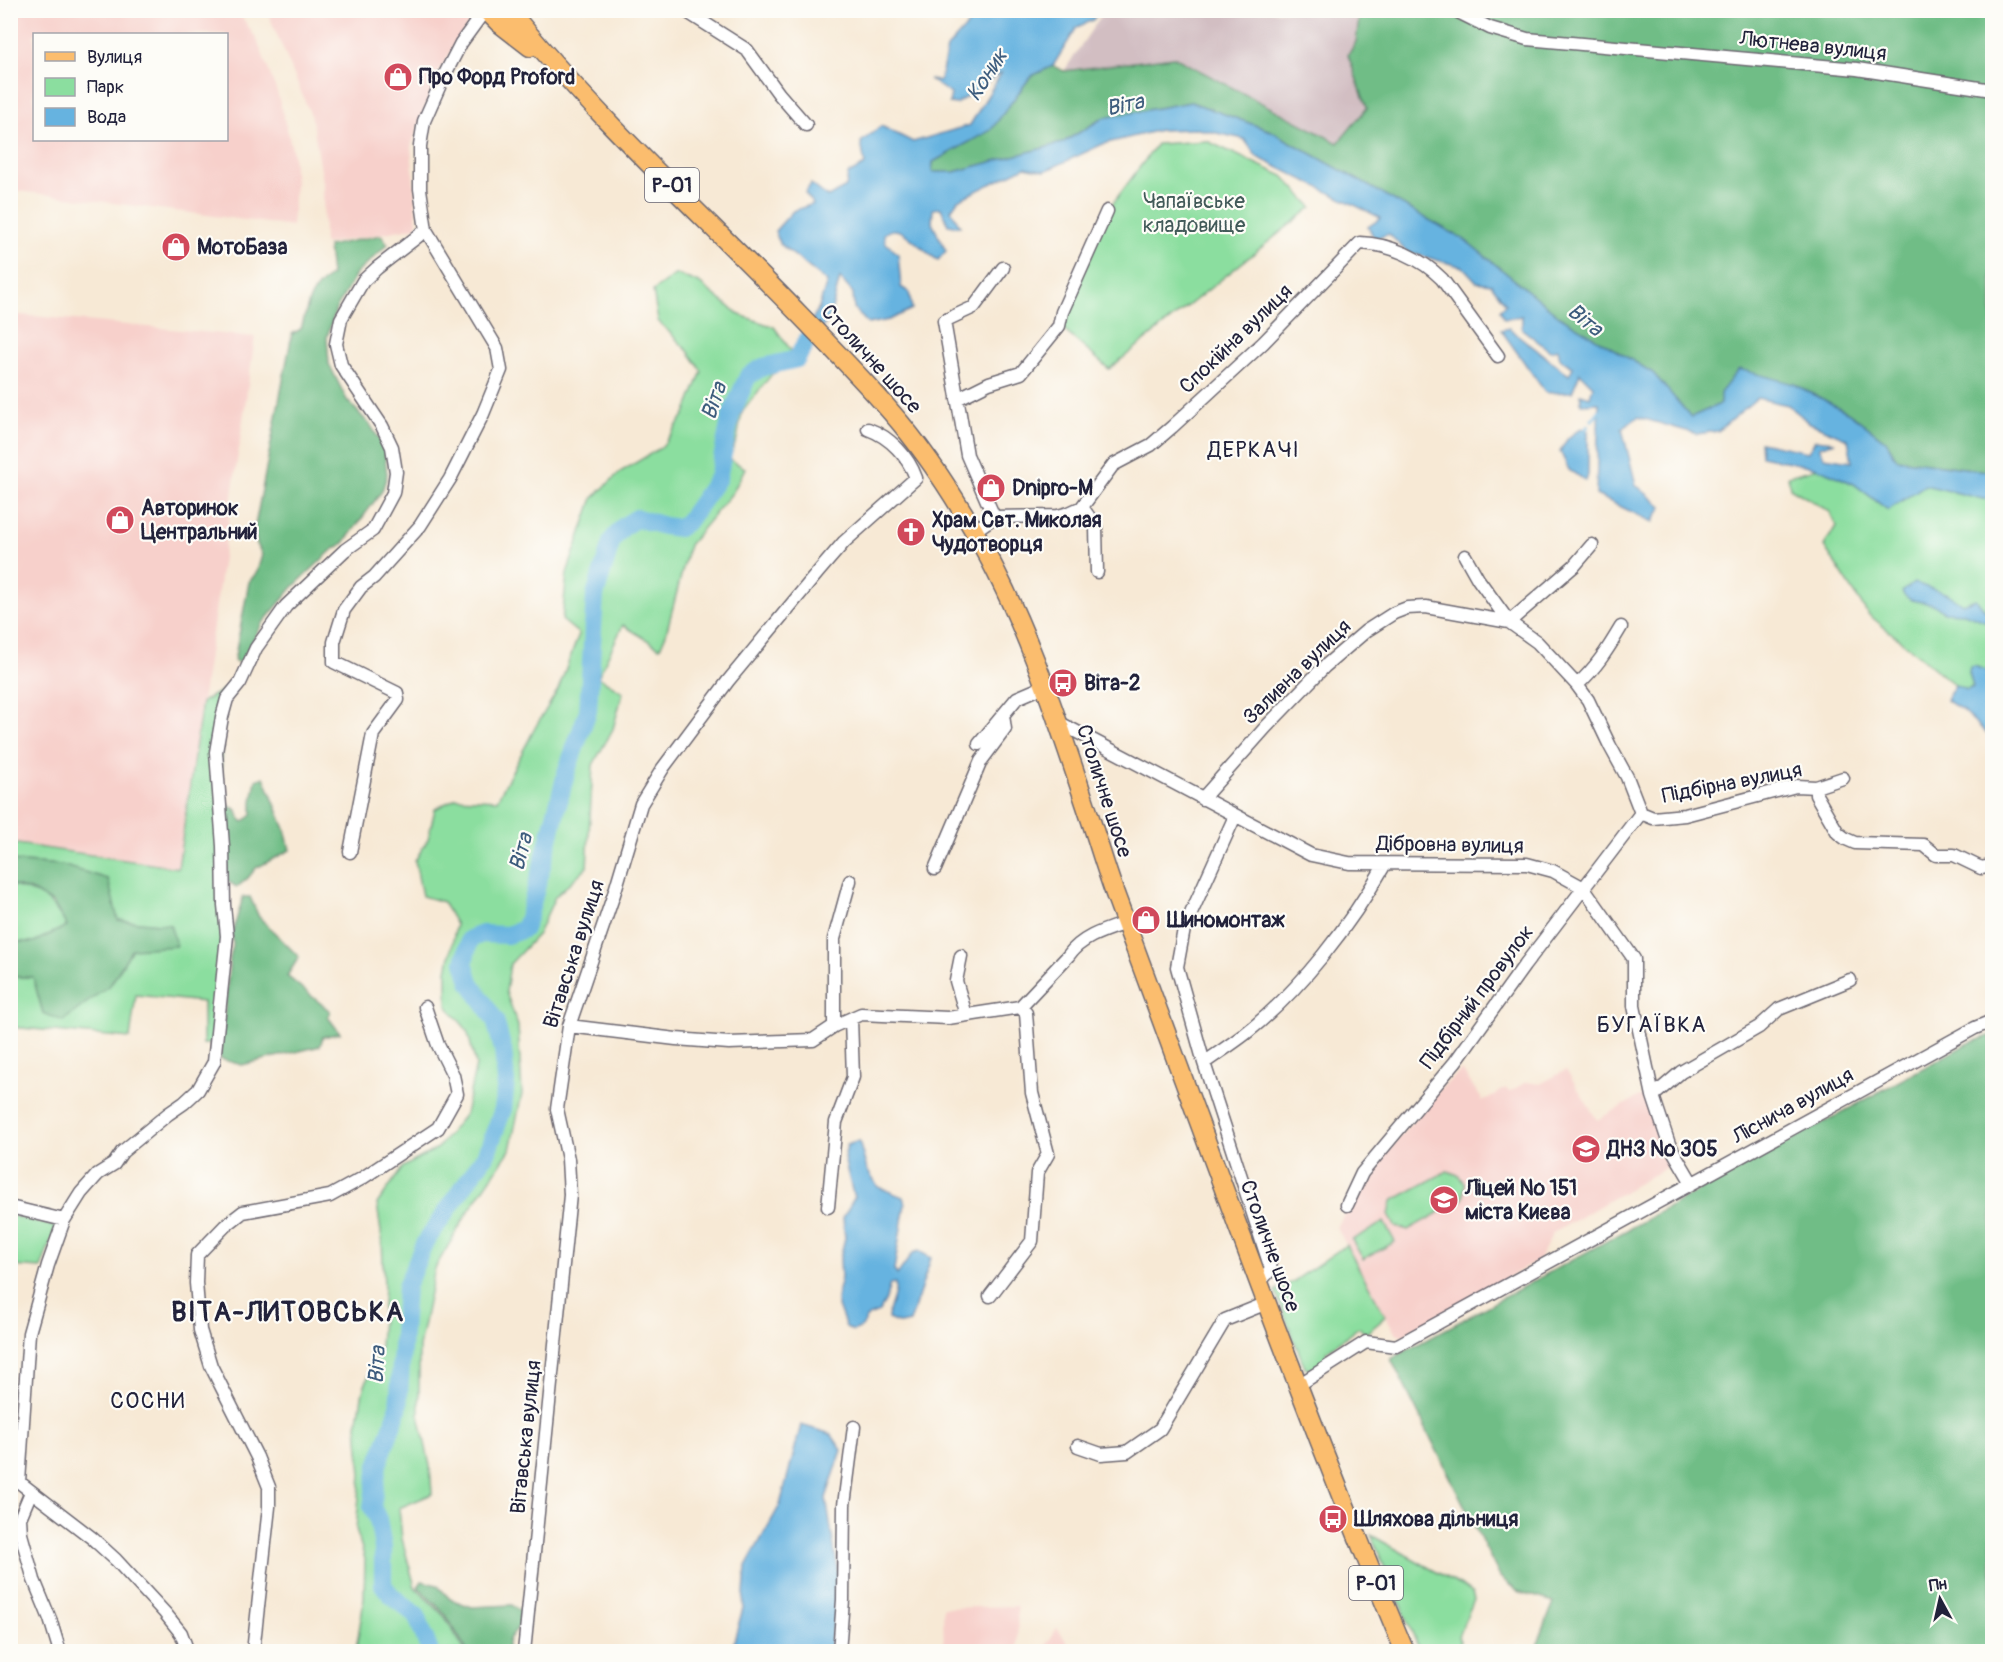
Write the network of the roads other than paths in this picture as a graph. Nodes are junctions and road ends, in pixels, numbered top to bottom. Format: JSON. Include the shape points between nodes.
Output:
{"nodes":[{"id":1,"x":486,"y":10,"type":"edge"},
{"id":2,"x":509,"y":10,"type":"edge"},
{"id":3,"x":684,"y":10,"type":"edge"},
{"id":4,"x":1454,"y":10,"type":"edge"},
{"id":5,"x":557,"y":69,"type":"junction"},
{"id":6,"x":1992,"y":90,"type":"edge"},
{"id":7,"x":806,"y":125,"type":"dead end"},
{"id":8,"x":1107,"y":212,"type":"dead end"},
{"id":9,"x":426,"y":230,"type":"junction"},
{"id":10,"x":1003,"y":268,"type":"dead end"},
{"id":11,"x":1498,"y":356,"type":"dead end"},
{"id":12,"x":957,"y":399,"type":"junction"},
{"id":13,"x":868,"y":429,"type":"dead end"},
{"id":14,"x":1082,"y":507,"type":"junction"},
{"id":15,"x":994,"y":517,"type":"junction"},
{"id":16,"x":974,"y":531,"type":"junction"},
{"id":17,"x":1592,"y":545,"type":"dead end"},
{"id":18,"x":1465,"y":556,"type":"dead end"},
{"id":19,"x":1097,"y":572,"type":"dead end"},
{"id":20,"x":1509,"y":622,"type":"junction"},
{"id":21,"x":1621,"y":627,"type":"dead end"},
{"id":22,"x":1577,"y":685,"type":"junction"},
{"id":23,"x":1045,"y":686,"type":"junction"},
{"id":24,"x":1003,"y":715,"type":"junction"},
{"id":25,"x":1058,"y":722,"type":"junction"},
{"id":26,"x":979,"y":744,"type":"dead end"},
{"id":27,"x":1843,"y":778,"type":"dead end"},
{"id":28,"x":1816,"y":787,"type":"junction"},
{"id":29,"x":1202,"y":799,"type":"junction"},
{"id":30,"x":1641,"y":813,"type":"junction"},
{"id":31,"x":1235,"y":816,"type":"junction"},
{"id":32,"x":350,"y":852,"type":"dead end"},
{"id":33,"x":1385,"y":864,"type":"junction"},
{"id":34,"x":1992,"y":866,"type":"edge"},
{"id":35,"x":935,"y":868,"type":"dead end"},
{"id":36,"x":850,"y":881,"type":"dead end"},
{"id":37,"x":1584,"y":888,"type":"junction"},
{"id":38,"x":1126,"y":923,"type":"junction"},
{"id":39,"x":961,"y":956,"type":"dead end"},
{"id":40,"x":1850,"y":980,"type":"dead end"},
{"id":41,"x":425,"y":1007,"type":"dead end"},
{"id":42,"x":1020,"y":1007,"type":"junction"},
{"id":43,"x":966,"y":1015,"type":"junction"},
{"id":44,"x":851,"y":1018,"type":"junction"},
{"id":45,"x":1992,"y":1021,"type":"edge"},
{"id":46,"x":569,"y":1026,"type":"junction"},
{"id":47,"x":834,"y":1026,"type":"junction"},
{"id":48,"x":1204,"y":1063,"type":"junction"},
{"id":49,"x":1653,"y":1096,"type":"junction"},
{"id":50,"x":1692,"y":1183,"type":"junction"},
{"id":51,"x":1347,"y":1205,"type":"dead end"},
{"id":52,"x":10,"y":1207,"type":"edge"},
{"id":53,"x":828,"y":1207,"type":"dead end"},
{"id":54,"x":64,"y":1220,"type":"junction"},
{"id":55,"x":1259,"y":1284,"type":"junction"},
{"id":56,"x":990,"y":1296,"type":"dead end"},
{"id":57,"x":1267,"y":1303,"type":"junction"},
{"id":58,"x":1297,"y":1386,"type":"junction"},
{"id":59,"x":854,"y":1427,"type":"dead end"},
{"id":60,"x":1078,"y":1446,"type":"dead end"},
{"id":61,"x":15,"y":1479,"type":"edge"},
{"id":62,"x":31,"y":1492,"type":"junction"},
{"id":63,"x":60,"y":1652,"type":"edge"},
{"id":64,"x":188,"y":1652,"type":"edge"},
{"id":65,"x":254,"y":1652,"type":"edge"},
{"id":66,"x":524,"y":1652,"type":"edge"},
{"id":67,"x":839,"y":1652,"type":"edge"},
{"id":68,"x":1405,"y":1652,"type":"edge"}],
"edges":[{"from":1,"to":5,"type":"main road","name":"Столичне шосе"},
{"from":1,"to":9,"type":"street","via":[[461,43],[424,121],[420,189]]},
{"from":2,"to":5,"type":"main road","name":"Столичне шосе"},
{"from":3,"to":7,"type":"street","via":[[747,50]]},
{"from":4,"to":6,"type":"street","name":"Лютнева вулиця","via":[[1527,39],[1857,69]]},
{"from":5,"to":16,"type":"main road","name":"Столичне шосе","number":"Р-01","via":[[894,414]]},
{"from":8,"to":12,"type":"street","via":[[1059,326],[1029,366],[1021,373],[988,383]]},
{"from":9,"to":32,"type":"street","via":[[497,348],[501,370],[450,479],[420,526],[361,587],[340,620],[334,662],[397,693],[398,700],[373,734]]},
{"from":9,"to":54,"type":"street","via":[[363,281],[341,319],[336,344],[341,365],[392,447],[396,472],[393,493],[373,530],[345,550],[286,606],[256,648],[240,683],[227,699],[222,717],[216,752],[227,936],[214,1062],[198,1090],[98,1174]]},
{"from":10,"to":12,"type":"street","via":[[974,307],[944,321]]},
{"from":11,"to":14,"type":"street","name":"Спокійна вулиця","via":[[1431,268],[1377,244],[1360,243],[1263,343],[1172,427],[1151,445],[1113,465]]},
{"from":12,"to":15,"type":"street","via":[[967,455]]},
{"from":13,"to":46,"type":"street","name":"Вітавська вулиця","via":[[884,435],[911,464],[916,478],[844,542],[728,681],[663,768],[641,804]]},
{"from":14,"to":15,"type":"street","via":[[1058,516]]},
{"from":14,"to":19,"type":"street","via":[[1096,527]]},
{"from":15,"to":16,"type":"street"},
{"from":16,"to":23,"type":"main road","name":"Столичне шосе","number":"Р-01","via":[[1018,618]]},
{"from":17,"to":20,"type":"street","via":[[1574,566]]},
{"from":18,"to":20,"type":"street"},
{"from":20,"to":22,"type":"street","name":"Підбірна вулиця","via":[[1536,642]]},
{"from":20,"to":29,"type":"street","name":"Заливна вулиця","via":[[1426,607],[1394,613],[1324,667]]},
{"from":21,"to":22,"type":"street","via":[[1608,650]]},
{"from":22,"to":30,"type":"street","name":"Підбірна вулиця","via":[[1597,717]]},
{"from":23,"to":24,"type":"street","via":[[1017,698]]},
{"from":23,"to":25,"type":"main road","name":"Столичне шосе","number":"Р-01"},
{"from":24,"to":26,"type":"street"},
{"from":24,"to":35,"type":"street","via":[[1005,729],[981,761]]},
{"from":25,"to":29,"type":"street","name":"Дібровна вулиця"},
{"from":25,"to":38,"type":"main road","name":"Столичне шосе","number":"Р-01"},
{"from":27,"to":28,"type":"street"},
{"from":28,"to":30,"type":"street","name":"Підбірна вулиця","via":[[1796,786],[1685,815],[1653,818]]},
{"from":28,"to":34,"type":"street","name":"Підбірна вулиця","via":[[1816,795],[1846,840],[1924,845],[1936,855],[1954,855],[1981,868]]},
{"from":29,"to":31,"type":"street","name":"Дібровна вулиця"},
{"from":30,"to":37,"type":"street","name":"Підбірний провулок"},
{"from":31,"to":33,"type":"street","name":"Дібровна вулиця","via":[[1311,855],[1349,863]]},
{"from":31,"to":48,"type":"street","via":[[1184,929],[1177,967]]},
{"from":33,"to":37,"type":"street","name":"Дібровна вулиця","via":[[1527,864],[1553,871]]},
{"from":33,"to":48,"type":"street","via":[[1363,901],[1302,981],[1246,1033]]},
{"from":36,"to":47,"type":"street","via":[[834,939]]},
{"from":37,"to":49,"type":"street","name":"Дібровна вулиця","via":[[1634,959],[1634,1006]]},
{"from":37,"to":51,"type":"street","name":"Підбірний провулок","via":[[1455,1062],[1362,1173]]},
{"from":38,"to":42,"type":"street","via":[[1096,933],[1075,947]]},
{"from":38,"to":55,"type":"main road","name":"Столичне шосе","number":"Р-01"},
{"from":39,"to":43,"type":"street","via":[[956,981]]},
{"from":40,"to":49,"type":"street","via":[[1779,1009],[1759,1027],[1681,1072]]},
{"from":41,"to":65,"type":"street","via":[[457,1094],[438,1128],[330,1196],[243,1212],[197,1255],[200,1330],[211,1366],[269,1487]]},
{"from":42,"to":43,"type":"street"},
{"from":42,"to":56,"type":"street","via":[[1026,1013],[1032,1093],[1048,1154],[1037,1173],[1032,1242]]},
{"from":43,"to":44,"type":"street","via":[[948,1018],[861,1014]]},
{"from":44,"to":47,"type":"street"},
{"from":44,"to":53,"type":"street","via":[[853,1077],[836,1122]]},
{"from":45,"to":50,"type":"street","name":"Ліснича вулиця"},
{"from":46,"to":47,"type":"street","via":[[729,1043],[813,1040]]},
{"from":46,"to":66,"type":"street","name":"Вітавська вулиця","via":[[557,1109],[568,1159],[570,1195]]},
{"from":48,"to":55,"type":"street","via":[[1271,1269]]},
{"from":49,"to":50,"type":"street","name":"Дібровна вулиця","via":[[1669,1144]]},
{"from":50,"to":58,"type":"street","name":"Ліснича вулиця","via":[[1396,1346],[1366,1342]]},
{"from":52,"to":54,"type":"street"},
{"from":54,"to":61,"type":"street","via":[[30,1333]]},
{"from":55,"to":57,"type":"main road","name":"Столичне шосе","number":"Р-01"},
{"from":57,"to":58,"type":"main road","name":"Столичне шосе","number":"Р-01"},
{"from":57,"to":60,"type":"street","via":[[1225,1320],[1160,1429],[1127,1452],[1101,1454]]},
{"from":58,"to":68,"type":"main road","name":"Столичне шосе","number":"Р-01"},
{"from":59,"to":67,"type":"street","via":[[844,1505]]},
{"from":61,"to":62,"type":"street"},
{"from":62,"to":63,"type":"street","via":[[20,1518],[21,1533]]},
{"from":62,"to":64,"type":"street","via":[[116,1560],[165,1613]]}]}
